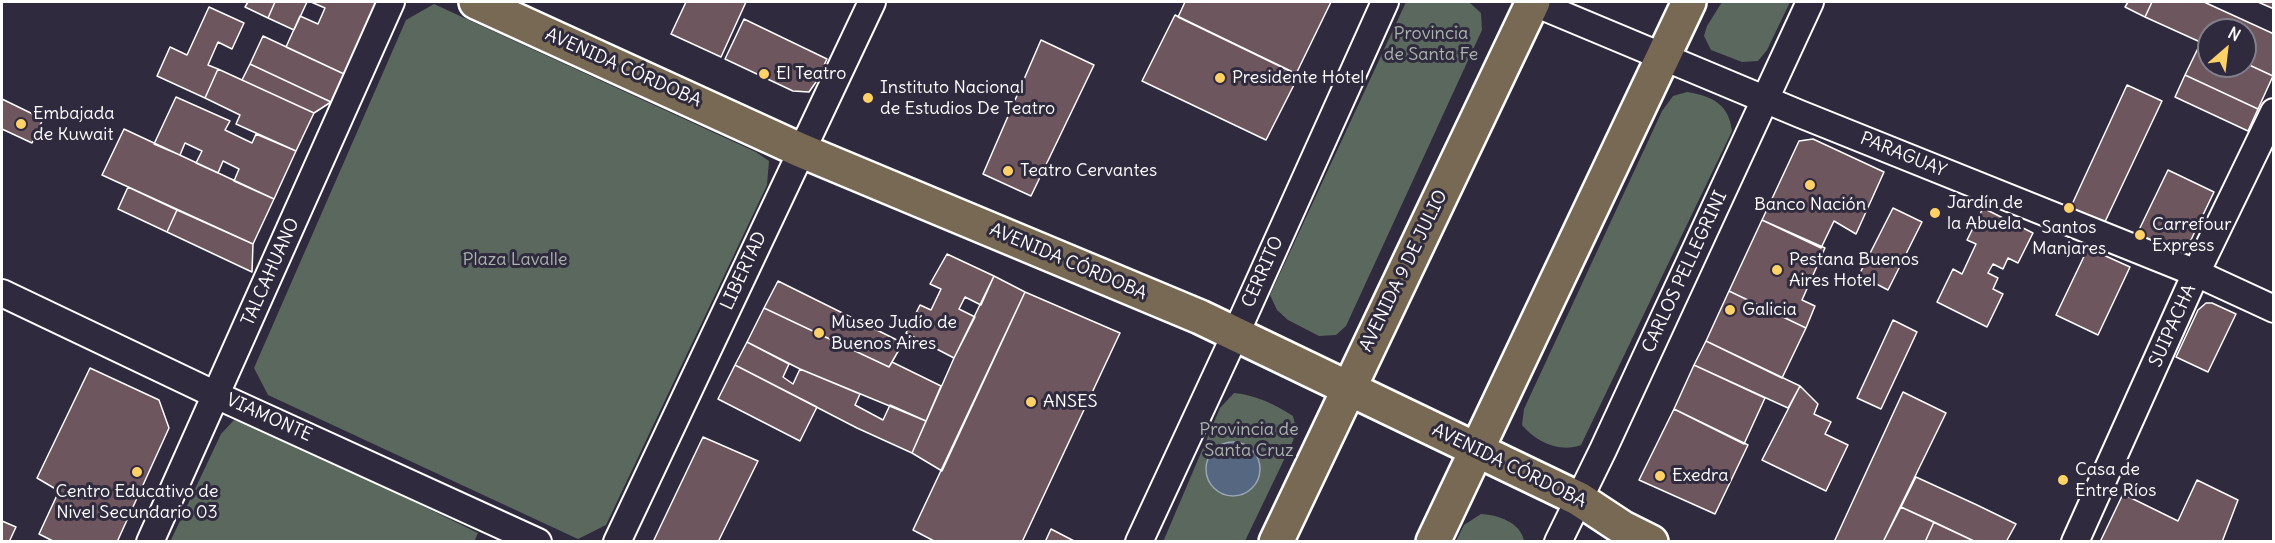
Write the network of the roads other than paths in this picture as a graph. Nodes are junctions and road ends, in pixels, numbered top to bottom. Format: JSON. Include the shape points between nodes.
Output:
{"nodes":[{"id":1,"x":391,"y":2,"type":"edge"},
{"id":2,"x":476,"y":2,"type":"edge"},
{"id":3,"x":872,"y":2,"type":"edge"},
{"id":4,"x":1385,"y":2,"type":"edge"},
{"id":5,"x":1532,"y":2,"type":"edge"},
{"id":6,"x":1689,"y":2,"type":"edge"},
{"id":7,"x":1810,"y":2,"type":"edge"},
{"id":8,"x":1664,"y":56,"type":"junction"},
{"id":9,"x":1766,"y":98,"type":"junction"},
{"id":10,"x":2274,"y":112,"type":"edge"},
{"id":11,"x":800,"y":150,"type":"junction"},
{"id":12,"x":2196,"y":273,"type":"junction"},
{"id":13,"x":2,"y":293,"type":"edge"},
{"id":14,"x":2274,"y":309,"type":"edge"},
{"id":15,"x":1236,"y":333,"type":"junction"},
{"id":16,"x":1348,"y":387,"type":"junction"},
{"id":17,"x":216,"y":395,"type":"junction"},
{"id":18,"x":1477,"y":451,"type":"junction"},
{"id":19,"x":1579,"y":499,"type":"junction"},
{"id":20,"x":150,"y":542,"type":"edge"},
{"id":21,"x":538,"y":542,"type":"edge"},
{"id":22,"x":617,"y":542,"type":"edge"},
{"id":23,"x":1139,"y":542,"type":"edge"},
{"id":24,"x":1276,"y":542,"type":"edge"},
{"id":25,"x":1433,"y":542,"type":"edge"},
{"id":26,"x":1558,"y":542,"type":"edge"},
{"id":27,"x":1651,"y":542,"type":"edge"},
{"id":28,"x":2075,"y":542,"type":"edge"}],
"edges":[{"from":1,"to":17,"type":"street","name":"TALCAHUANO"},
{"from":2,"to":11,"type":"main road","name":"AVENIDA CÓRDOBA"},
{"from":3,"to":11,"type":"street","name":"LIBERTAD"},
{"from":4,"to":15,"type":"street","name":"CERRITO"},
{"from":5,"to":8,"type":"street","name":"PARAGUAY"},
{"from":5,"to":16,"type":"main road","name":"AVENIDA 9 DE JULIO"},
{"from":6,"to":8,"type":"main road"},
{"from":7,"to":9,"type":"street","name":"CARLOS PELLEGRINI"},
{"from":8,"to":9,"type":"street","name":"PARAGUAY"},
{"from":8,"to":18,"type":"main road"},
{"from":9,"to":12,"type":"street","name":"PARAGUAY"},
{"from":9,"to":19,"type":"street","name":"CARLOS PELLEGRINI"},
{"from":10,"to":12,"type":"street","name":"SUIPACHA"},
{"from":11,"to":15,"type":"main road","name":"AVENIDA CÓRDOBA"},
{"from":11,"to":22,"type":"street","name":"LIBERTAD"},
{"from":12,"to":14,"type":"street","name":"PARAGUAY"},
{"from":12,"to":28,"type":"street","name":"SUIPACHA"},
{"from":13,"to":17,"type":"street","name":"VIAMONTE"},
{"from":15,"to":16,"type":"main road","name":"AVENIDA CÓRDOBA"},
{"from":15,"to":23,"type":"street","name":"CERRITO"},
{"from":16,"to":18,"type":"main road","name":"AVENIDA CÓRDOBA"},
{"from":16,"to":24,"type":"main road","name":"AVENIDA 9 DE JULIO"},
{"from":17,"to":20,"type":"street","name":"TALCAHUANO"},
{"from":17,"to":21,"type":"street","name":"VIAMONTE"},
{"from":18,"to":19,"type":"main road","name":"AVENIDA CÓRDOBA"},
{"from":18,"to":25,"type":"main road"},
{"from":19,"to":26,"type":"street","name":"CARLOS PELLEGRINI"},
{"from":19,"to":27,"type":"main road","name":"AVENIDA CÓRDOBA"}]}
